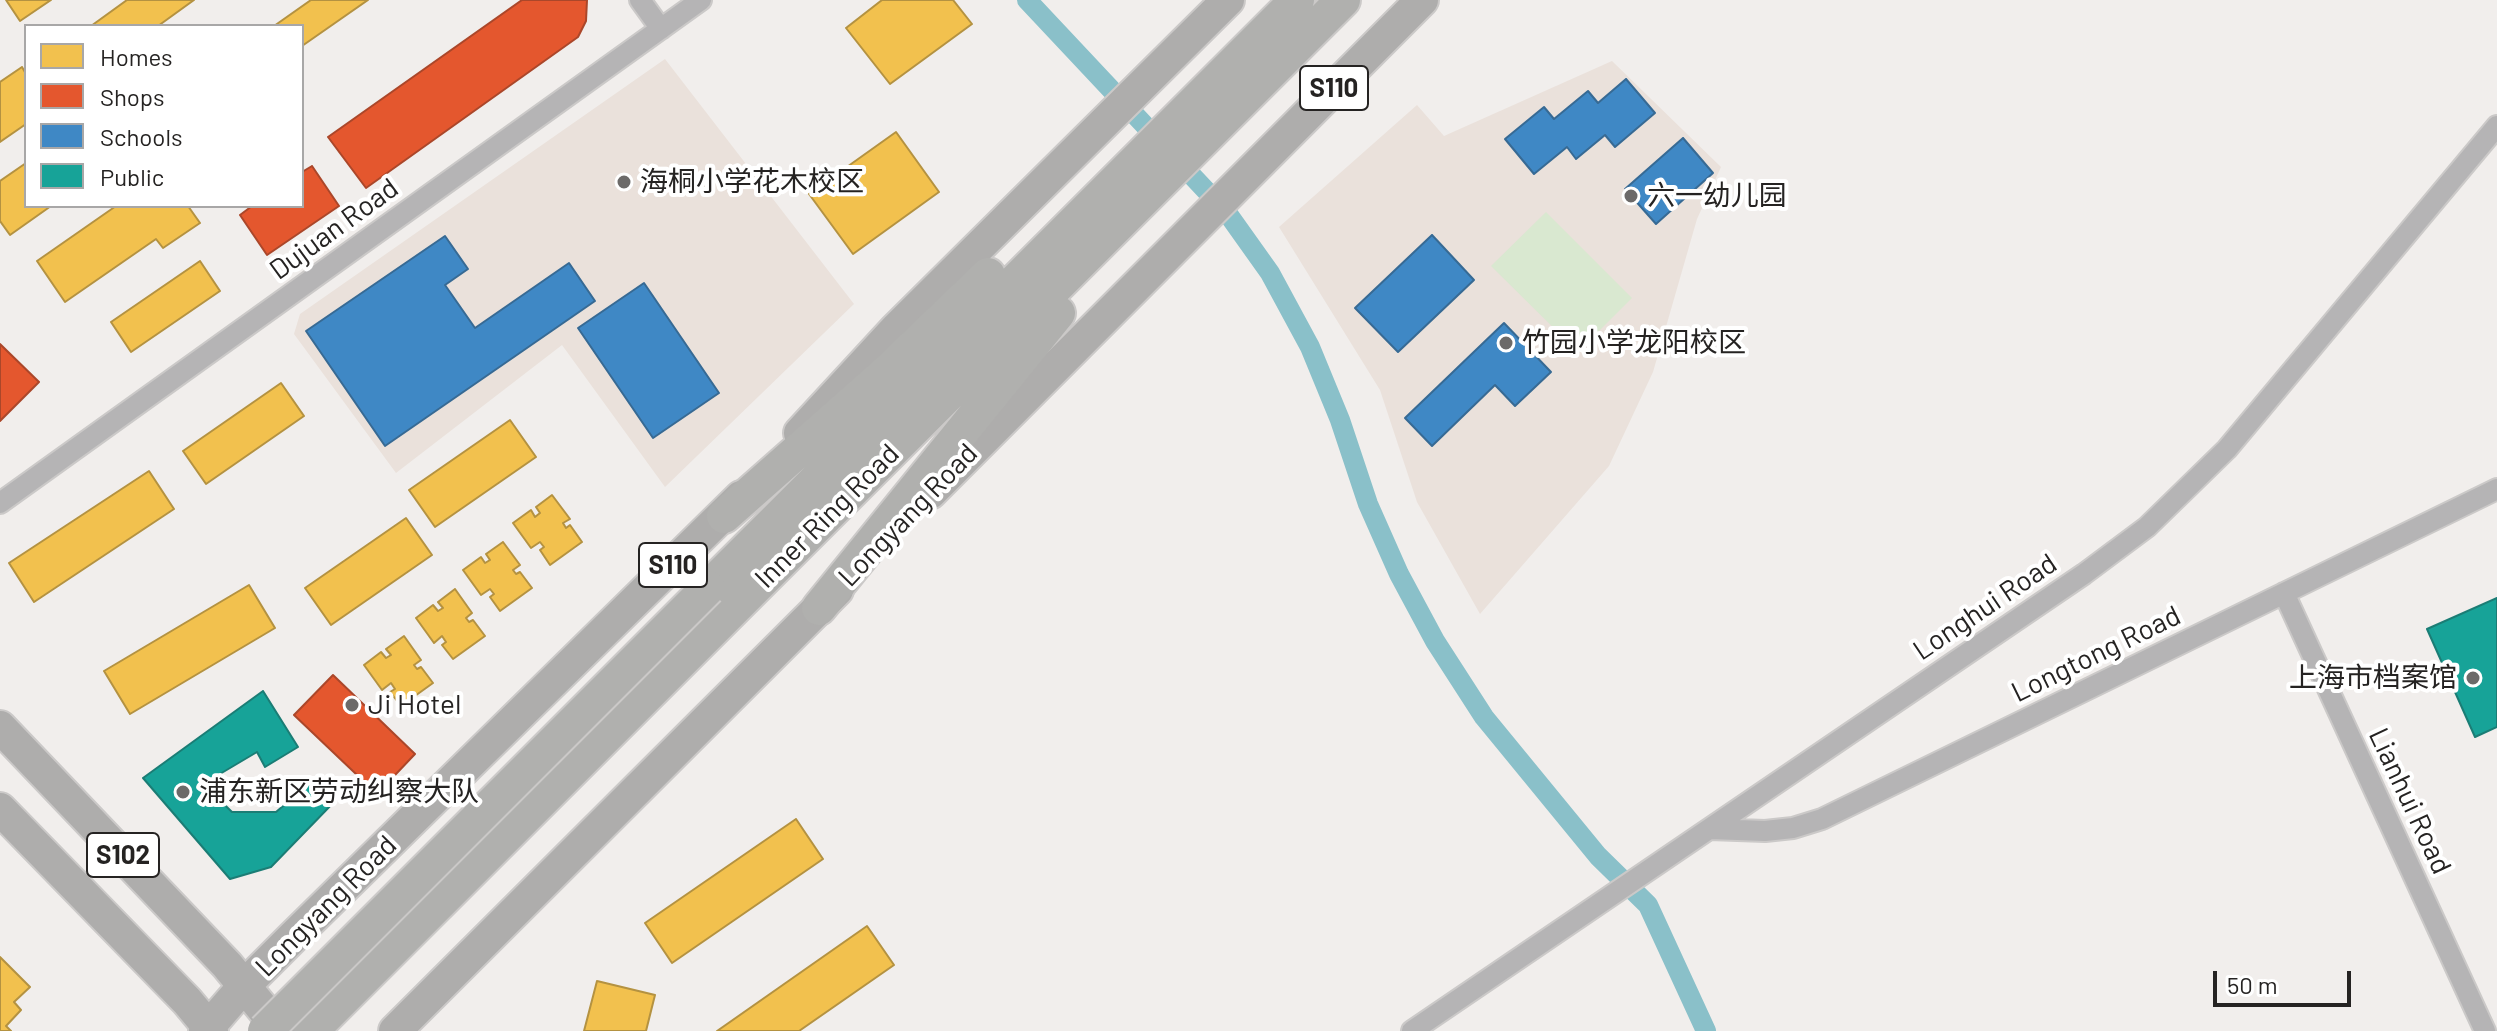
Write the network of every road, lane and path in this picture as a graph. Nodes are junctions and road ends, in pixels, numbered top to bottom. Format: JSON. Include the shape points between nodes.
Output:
{"nodes":[{"id":1,"x":640,"y":0,"type":"edge"},
{"id":2,"x":701,"y":0,"type":"edge"},
{"id":3,"x":1228,"y":0,"type":"edge"},
{"id":4,"x":1297,"y":0,"type":"edge"},
{"id":5,"x":1346,"y":0,"type":"edge"},
{"id":6,"x":1422,"y":0,"type":"edge"},
{"id":7,"x":661,"y":29,"type":"junction"},
{"id":8,"x":1196,"y":126,"type":"junction"},
{"id":9,"x":2497,"y":126,"type":"edge"},
{"id":10,"x":1138,"y":183,"type":"junction"},
{"id":11,"x":2497,"y":489,"type":"edge"},
{"id":12,"x":0,"y":503,"type":"edge"},
{"id":13,"x":724,"y":516,"type":"junction"},
{"id":14,"x":2284,"y":593,"type":"junction"},
{"id":15,"x":720,"y":600,"type":"junction"},
{"id":16,"x":819,"y":608,"type":"junction"},
{"id":17,"x":0,"y":727,"type":"edge"},
{"id":18,"x":0,"y":809,"type":"edge"},
{"id":19,"x":1710,"y":829,"type":"junction"},
{"id":20,"x":245,"y":985,"type":"junction"},
{"id":21,"x":208,"y":1030,"type":"edge"},
{"id":22,"x":265,"y":1031,"type":"edge"},
{"id":23,"x":281,"y":1031,"type":"edge"},
{"id":24,"x":311,"y":1031,"type":"edge"},
{"id":25,"x":395,"y":1031,"type":"edge"},
{"id":26,"x":1412,"y":1031,"type":"edge"},
{"id":27,"x":2485,"y":1031,"type":"edge"}],
"edges":[{"from":1,"to":7,"type":"street"},
{"from":2,"to":7,"type":"street","name":"Dujuan Road"},
{"from":3,"to":13,"type":"main road","name":"Longyang Road","number":"S110","via":[[879,347]]},
{"from":4,"to":8,"type":"highway","name":"Inner Ring Road","via":[[1231,65]]},
{"from":5,"to":8,"type":"highway","name":"Inner Ring Road"},
{"from":6,"to":16,"type":"main road","name":"Longyang Road","number":"S110"},
{"from":7,"to":12,"type":"street","name":"Dujuan Road"},
{"from":8,"to":10,"type":"highway","name":"Inner Ring Road"},
{"from":8,"to":10,"type":"highway"},
{"from":9,"to":19,"type":"street","name":"Longhui Road","via":[[2227,449],[2169,507],[2084,574]]},
{"from":10,"to":13,"type":"highway","via":[[1002,262]]},
{"from":10,"to":15,"type":"highway","name":"Inner Ring Road"},
{"from":10,"to":16,"type":"highway","via":[[1041,332]]},
{"from":11,"to":14,"type":"street","name":"Longtong Road"},
{"from":13,"to":20,"type":"main road","name":"Longyang Road","number":"S110"},
{"from":14,"to":19,"type":"street","name":"Longtong Road","via":[[1822,819],[1765,831]]},
{"from":14,"to":27,"type":"street","name":"Lianhui Road"},
{"from":15,"to":22,"type":"highway","name":"Inner Ring Road","bridge":true},
{"from":15,"to":24,"type":"highway","name":"Inner Ring Road"},
{"from":16,"to":25,"type":"main road","name":"Longyang Road","number":"S110"},
{"from":17,"to":20,"type":"main road","number":"S102"},
{"from":18,"to":21,"type":"main road","number":"S102","via":[[187,1001]]},
{"from":19,"to":26,"type":"street","name":"Longhui Road"},
{"from":20,"to":21,"type":"main road","name":"Longyang Road","number":"S110"},
{"from":20,"to":23,"type":"main road","number":"S102"}]}
